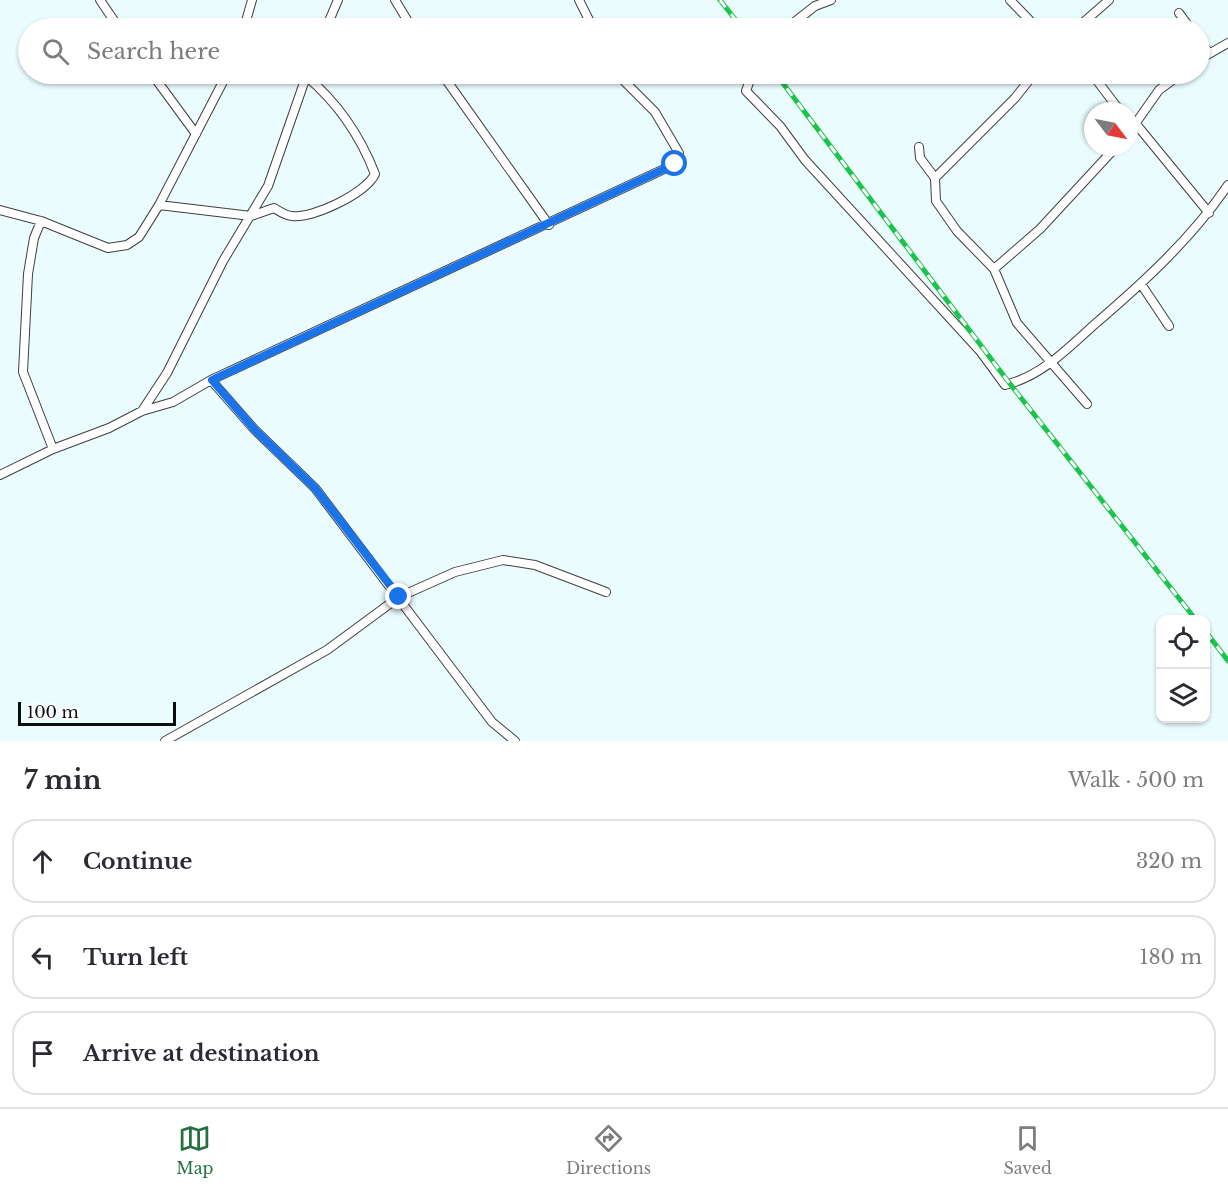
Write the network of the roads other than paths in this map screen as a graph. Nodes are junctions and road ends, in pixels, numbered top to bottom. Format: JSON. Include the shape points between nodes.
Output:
{"nodes":[{"id":1,"x":100,"y":0,"type":"edge"},
{"id":2,"x":252,"y":0,"type":"edge"},
{"id":3,"x":338,"y":0,"type":"edge"},
{"id":4,"x":395,"y":0,"type":"edge"},
{"id":5,"x":579,"y":0,"type":"edge"},
{"id":6,"x":831,"y":0,"type":"edge"},
{"id":7,"x":1010,"y":0,"type":"edge"},
{"id":8,"x":1109,"y":0,"type":"edge"},
{"id":9,"x":1179,"y":14,"type":"dead end"},
{"id":10,"x":112,"y":18,"type":"edge"},
{"id":11,"x":247,"y":18,"type":"edge"},
{"id":12,"x":330,"y":18,"type":"edge"},
{"id":13,"x":406,"y":18,"type":"edge"},
{"id":14,"x":588,"y":18,"type":"edge"},
{"id":15,"x":800,"y":18,"type":"edge"},
{"id":16,"x":1027,"y":18,"type":"edge"},
{"id":17,"x":1088,"y":18,"type":"edge"},
{"id":18,"x":1182,"y":18,"type":"edge"},
{"id":19,"x":1228,"y":43,"type":"edge"},
{"id":20,"x":1210,"y":52,"type":"edge"},
{"id":21,"x":159,"y":84,"type":"edge"},
{"id":22,"x":221,"y":84,"type":"edge"},
{"id":23,"x":304,"y":84,"type":"edge"},
{"id":24,"x":317,"y":84,"type":"edge"},
{"id":25,"x":449,"y":84,"type":"edge"},
{"id":26,"x":627,"y":84,"type":"edge"},
{"id":27,"x":749,"y":84,"type":"edge"},
{"id":28,"x":1026,"y":84,"type":"edge"},
{"id":29,"x":1100,"y":84,"type":"edge"},
{"id":30,"x":1167,"y":84,"type":"edge"},
{"id":31,"x":1113,"y":102,"type":"edge"},
{"id":32,"x":1138,"y":118,"type":"edge"},
{"id":33,"x":1138,"y":133,"type":"edge"},
{"id":34,"x":195,"y":134,"type":"junction"},
{"id":35,"x":919,"y":147,"type":"dead end"},
{"id":36,"x":1108,"y":156,"type":"edge"},
{"id":37,"x":935,"y":178,"type":"junction"},
{"id":38,"x":1228,"y":185,"type":"edge"},
{"id":39,"x":159,"y":205,"type":"junction"},
{"id":40,"x":0,"y":210,"type":"edge"},
{"id":41,"x":1209,"y":213,"type":"junction"},
{"id":42,"x":251,"y":216,"type":"junction"},
{"id":43,"x":41,"y":221,"type":"junction"},
{"id":44,"x":549,"y":225,"type":"junction"},
{"id":45,"x":993,"y":269,"type":"junction"},
{"id":46,"x":1141,"y":284,"type":"junction"},
{"id":47,"x":1168,"y":326,"type":"dead end"},
{"id":48,"x":1052,"y":362,"type":"junction"},
{"id":49,"x":212,"y":380,"type":"junction"},
{"id":50,"x":1087,"y":404,"type":"dead end"},
{"id":51,"x":142,"y":411,"type":"junction"},
{"id":52,"x":53,"y":449,"type":"junction"},
{"id":53,"x":0,"y":475,"type":"edge"},
{"id":54,"x":606,"y":592,"type":"dead end"},
{"id":55,"x":399,"y":597,"type":"junction"},
{"id":56,"x":165,"y":741,"type":"edge"},
{"id":57,"x":515,"y":741,"type":"edge"}],
"edges":[{"from":1,"to":10,"type":"street"},
{"from":2,"to":11,"type":"street"},
{"from":3,"to":12,"type":"street"},
{"from":4,"to":13,"type":"street"},
{"from":5,"to":14,"type":"street"},
{"from":6,"to":15,"type":"street"},
{"from":7,"to":16,"type":"street"},
{"from":8,"to":17,"type":"street"},
{"from":9,"to":18,"type":"street"},
{"from":19,"to":20,"type":"street"},
{"from":21,"to":34,"type":"street"},
{"from":22,"to":34,"type":"street"},
{"from":23,"to":42,"type":"street","via":[[268,186]]},
{"from":24,"to":42,"type":"street","via":[[347,119],[375,174],[367,185],[317,213],[291,216],[274,208]]},
{"from":25,"to":44,"type":"street"},
{"from":26,"to":44,"type":"street","via":[[655,112],[679,153],[678,159],[675,164]]},
{"from":27,"to":48,"type":"street","via":[[746,91],[980,351],[1005,385],[1026,379]]},
{"from":28,"to":37,"type":"street"},
{"from":29,"to":31,"type":"street"},
{"from":30,"to":32,"type":"street"},
{"from":33,"to":41,"type":"street"},
{"from":34,"to":39,"type":"street"},
{"from":35,"to":37,"type":"street","via":[[920,158]]},
{"from":36,"to":45,"type":"street","via":[[1040,229]]},
{"from":37,"to":45,"type":"street","via":[[936,201],[957,231]]},
{"from":38,"to":41,"type":"street"},
{"from":39,"to":42,"type":"street"},
{"from":39,"to":43,"type":"street","via":[[139,237],[118,248],[108,248]]},
{"from":40,"to":43,"type":"street"},
{"from":41,"to":46,"type":"street"},
{"from":42,"to":51,"type":"street","via":[[223,261],[167,373]]},
{"from":43,"to":52,"type":"street","via":[[28,274],[23,372]]},
{"from":44,"to":49,"type":"street","via":[[461,262]]},
{"from":45,"to":48,"type":"street","via":[[1017,323]]},
{"from":46,"to":47,"type":"street"},
{"from":46,"to":48,"type":"street"},
{"from":48,"to":50,"type":"street"},
{"from":49,"to":51,"type":"street","via":[[173,402]]},
{"from":49,"to":55,"type":"street","via":[[254,429],[315,488]]},
{"from":51,"to":52,"type":"street"},
{"from":52,"to":53,"type":"street"},
{"from":54,"to":55,"type":"street","via":[[535,565],[503,560],[455,572]]},
{"from":55,"to":56,"type":"street","via":[[327,650]]},
{"from":55,"to":57,"type":"street","via":[[492,722]]}]}
